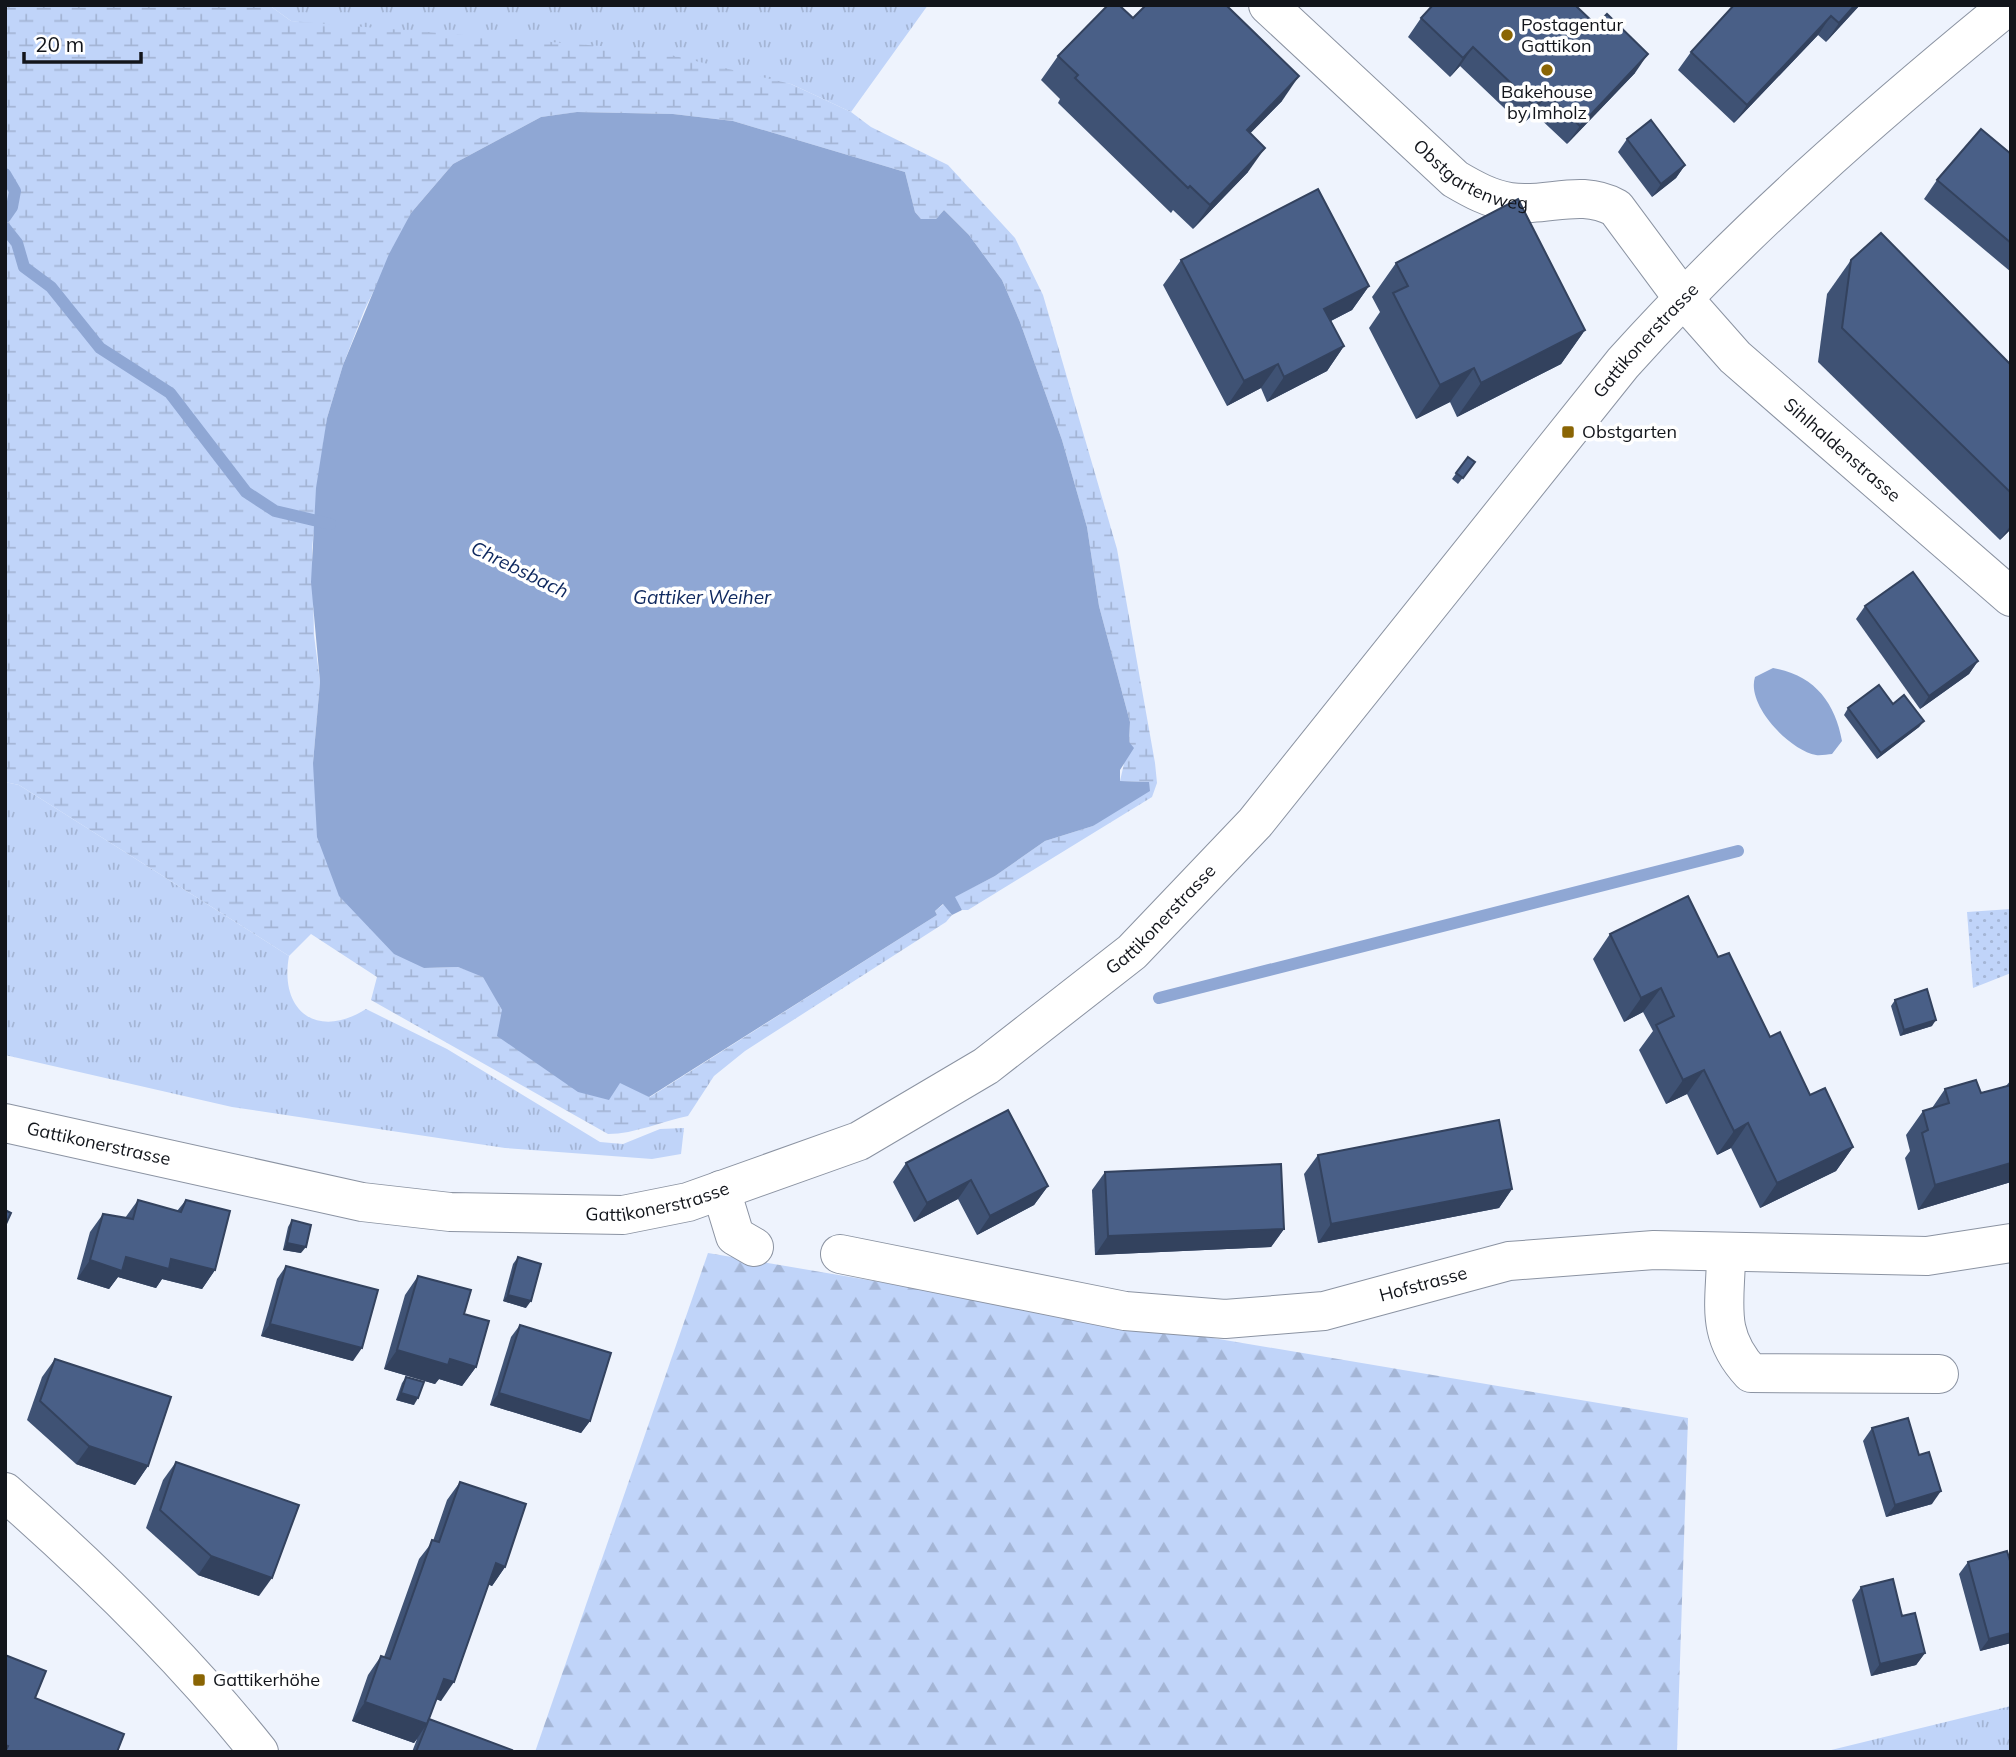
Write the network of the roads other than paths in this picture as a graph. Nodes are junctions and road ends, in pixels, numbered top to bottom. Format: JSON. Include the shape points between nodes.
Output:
{"nodes":[{"id":1,"x":1268,"y":5,"type":"edge"},
{"id":2,"x":2009,"y":5,"type":"edge"},
{"id":3,"x":1682,"y":297,"type":"junction"},
{"id":4,"x":2011,"y":597,"type":"edge"},
{"id":5,"x":5,"y":1122,"type":"edge"},
{"id":6,"x":721,"y":1190,"type":"junction"},
{"id":7,"x":2011,"y":1243,"type":"edge"},
{"id":8,"x":754,"y":1247,"type":"dead end"},
{"id":9,"x":1726,"y":1253,"type":"junction"},
{"id":10,"x":840,"y":1254,"type":"dead end"},
{"id":11,"x":1939,"y":1374,"type":"dead end"},
{"id":12,"x":5,"y":1492,"type":"edge"},
{"id":13,"x":259,"y":1752,"type":"edge"}],
"edges":[{"from":1,"to":3,"type":"main road","name":"Obstgartenweg","via":[[1455,179],[1511,203],[1579,197],[1600,199],[1616,208]]},
{"from":2,"to":3,"type":"main road","name":"Gattikonerstrasse","via":[[1872,118]]},
{"from":3,"to":4,"type":"main road","name":"Sihlhaldenstrasse","via":[[1735,357]]},
{"from":3,"to":6,"type":"main road","name":"Gattikonerstrasse","via":[[1623,363],[1255,823],[1132,952],[986,1066],[859,1141]]},
{"from":5,"to":6,"type":"main road","name":"Gattikonerstrasse","via":[[338,1197],[450,1212],[623,1215]]},
{"from":6,"to":8,"type":"main road","via":[[735,1236]]},
{"from":7,"to":9,"type":"main road","name":"Hofstrasse","via":[[1927,1256]]},
{"from":9,"to":10,"type":"main road","name":"Hofstrasse","via":[[1654,1250],[1509,1261],[1324,1311],[1225,1319],[1125,1311]]},
{"from":9,"to":11,"type":"main road","via":[[1722,1322],[1735,1355],[1751,1373]]},
{"from":12,"to":13,"type":"main road","via":[[97,1574],[199,1680]]}]}
